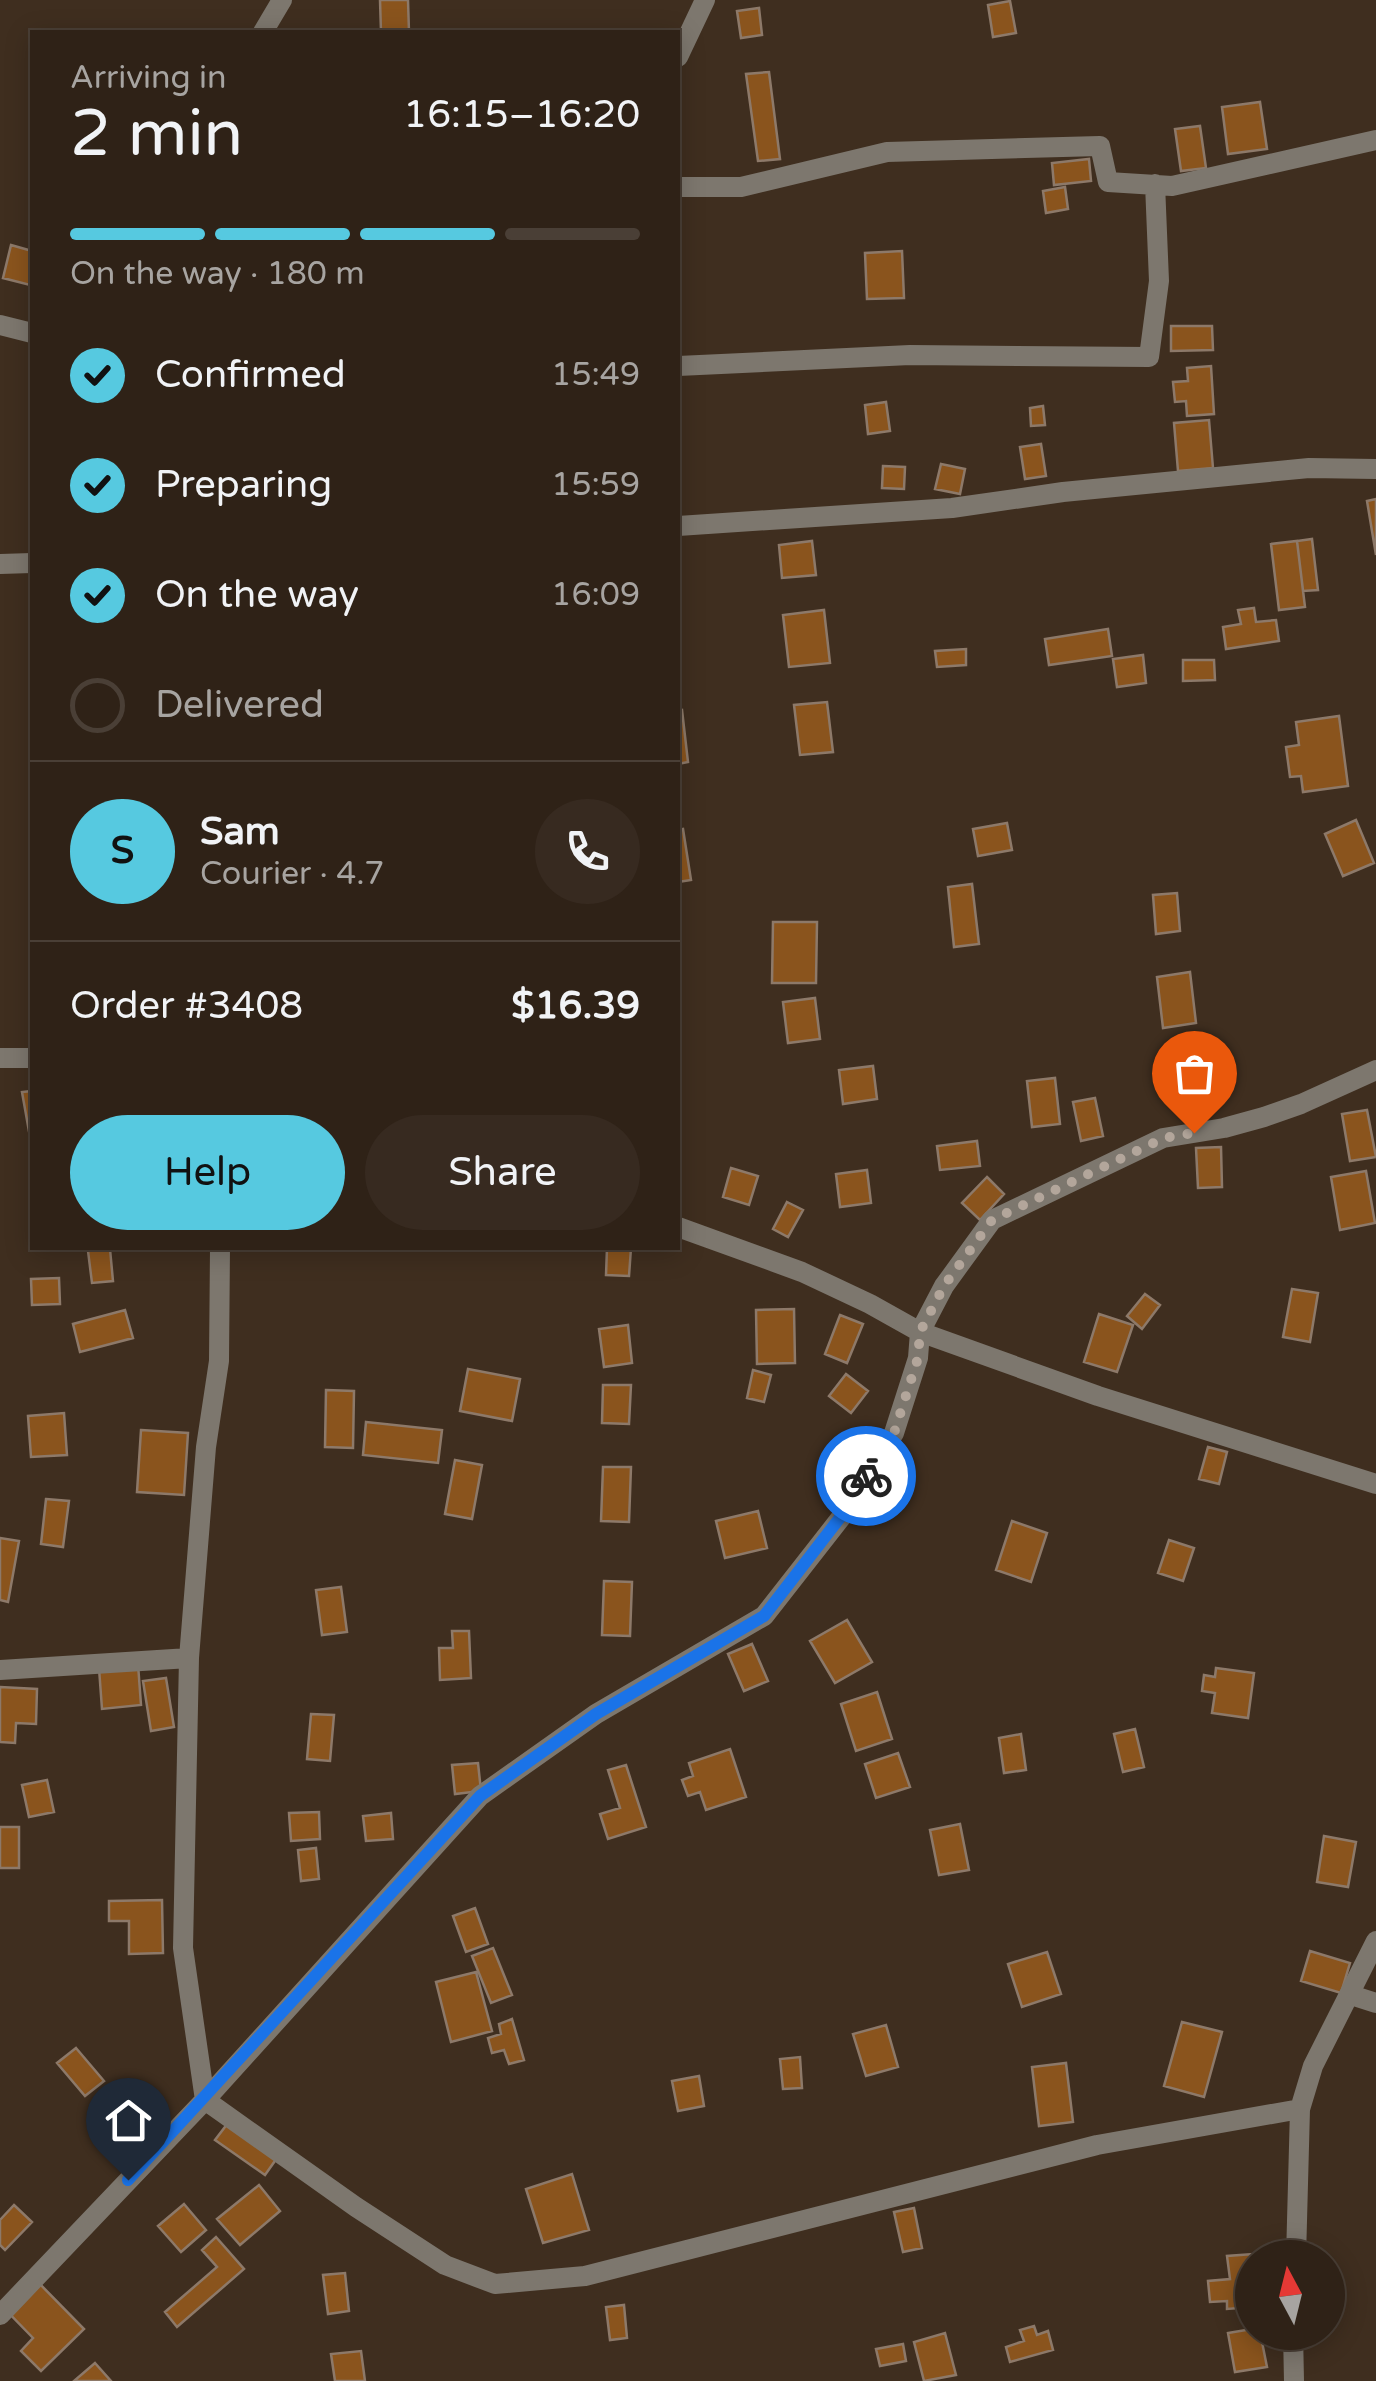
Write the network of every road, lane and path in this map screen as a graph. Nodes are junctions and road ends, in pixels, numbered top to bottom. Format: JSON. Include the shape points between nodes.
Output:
{"nodes":[{"id":1,"x":282,"y":0,"type":"edge"},
{"id":2,"x":705,"y":0,"type":"edge"},
{"id":3,"x":264,"y":30,"type":"edge"},
{"id":4,"x":680,"y":53,"type":"edge"},
{"id":5,"x":1376,"y":140,"type":"edge"},
{"id":6,"x":1155,"y":184,"type":"junction"},
{"id":7,"x":680,"y":187,"type":"edge"},
{"id":8,"x":0,"y":325,"type":"edge"},
{"id":9,"x":30,"y":332,"type":"edge"},
{"id":10,"x":680,"y":366,"type":"edge"},
{"id":11,"x":1376,"y":470,"type":"edge"},
{"id":12,"x":680,"y":526,"type":"edge"},
{"id":13,"x":30,"y":563,"type":"edge"},
{"id":14,"x":0,"y":564,"type":"edge"},
{"id":15,"x":0,"y":1058,"type":"edge"},
{"id":16,"x":30,"y":1058,"type":"edge"},
{"id":17,"x":1376,"y":1070,"type":"edge"},
{"id":18,"x":680,"y":1228,"type":"edge"},
{"id":19,"x":220,"y":1250,"type":"edge"},
{"id":20,"x":920,"y":1332,"type":"junction"},
{"id":21,"x":1376,"y":1484,"type":"edge"},
{"id":22,"x":189,"y":1658,"type":"junction"},
{"id":23,"x":0,"y":1670,"type":"edge"},
{"id":24,"x":1376,"y":1941,"type":"edge"},
{"id":25,"x":1351,"y":1995,"type":"junction"},
{"id":26,"x":1376,"y":2003,"type":"edge"},
{"id":27,"x":204,"y":2100,"type":"junction"},
{"id":28,"x":1300,"y":2109,"type":"junction"},
{"id":29,"x":1296,"y":2240,"type":"edge"},
{"id":30,"x":0,"y":2315,"type":"edge"},
{"id":31,"x":1293,"y":2350,"type":"edge"},
{"id":32,"x":1294,"y":2381,"type":"edge"}],
"edges":[{"from":1,"to":3,"type":"street"},
{"from":2,"to":4,"type":"street"},
{"from":5,"to":6,"type":"street","via":[[1172,186]]},
{"from":6,"to":7,"type":"street","via":[[1108,182],[1100,146],[887,152],[741,186]]},
{"from":6,"to":10,"type":"street","via":[[1159,281],[1149,357],[910,355]]},
{"from":8,"to":9,"type":"street"},
{"from":11,"to":12,"type":"street","via":[[1309,468],[952,508]]},
{"from":13,"to":14,"type":"street"},
{"from":15,"to":16,"type":"street"},
{"from":17,"to":20,"type":"street","via":[[1264,1117],[1164,1138],[992,1220]]},
{"from":18,"to":20,"type":"street","via":[[802,1272]]},
{"from":19,"to":22,"type":"street","via":[[218,1361]]},
{"from":20,"to":21,"type":"street"},
{"from":20,"to":27,"type":"street","via":[[894,1433],[842,1515],[764,1616],[596,1714],[480,1796]]},
{"from":22,"to":23,"type":"street"},
{"from":22,"to":27,"type":"street","via":[[183,1948]]},
{"from":24,"to":25,"type":"street"},
{"from":25,"to":26,"type":"street"},
{"from":25,"to":28,"type":"street"},
{"from":27,"to":28,"type":"street","via":[[444,2266],[495,2284],[586,2276],[1098,2145]]},
{"from":27,"to":30,"type":"street"},
{"from":28,"to":29,"type":"street"},
{"from":31,"to":32,"type":"street"}]}
